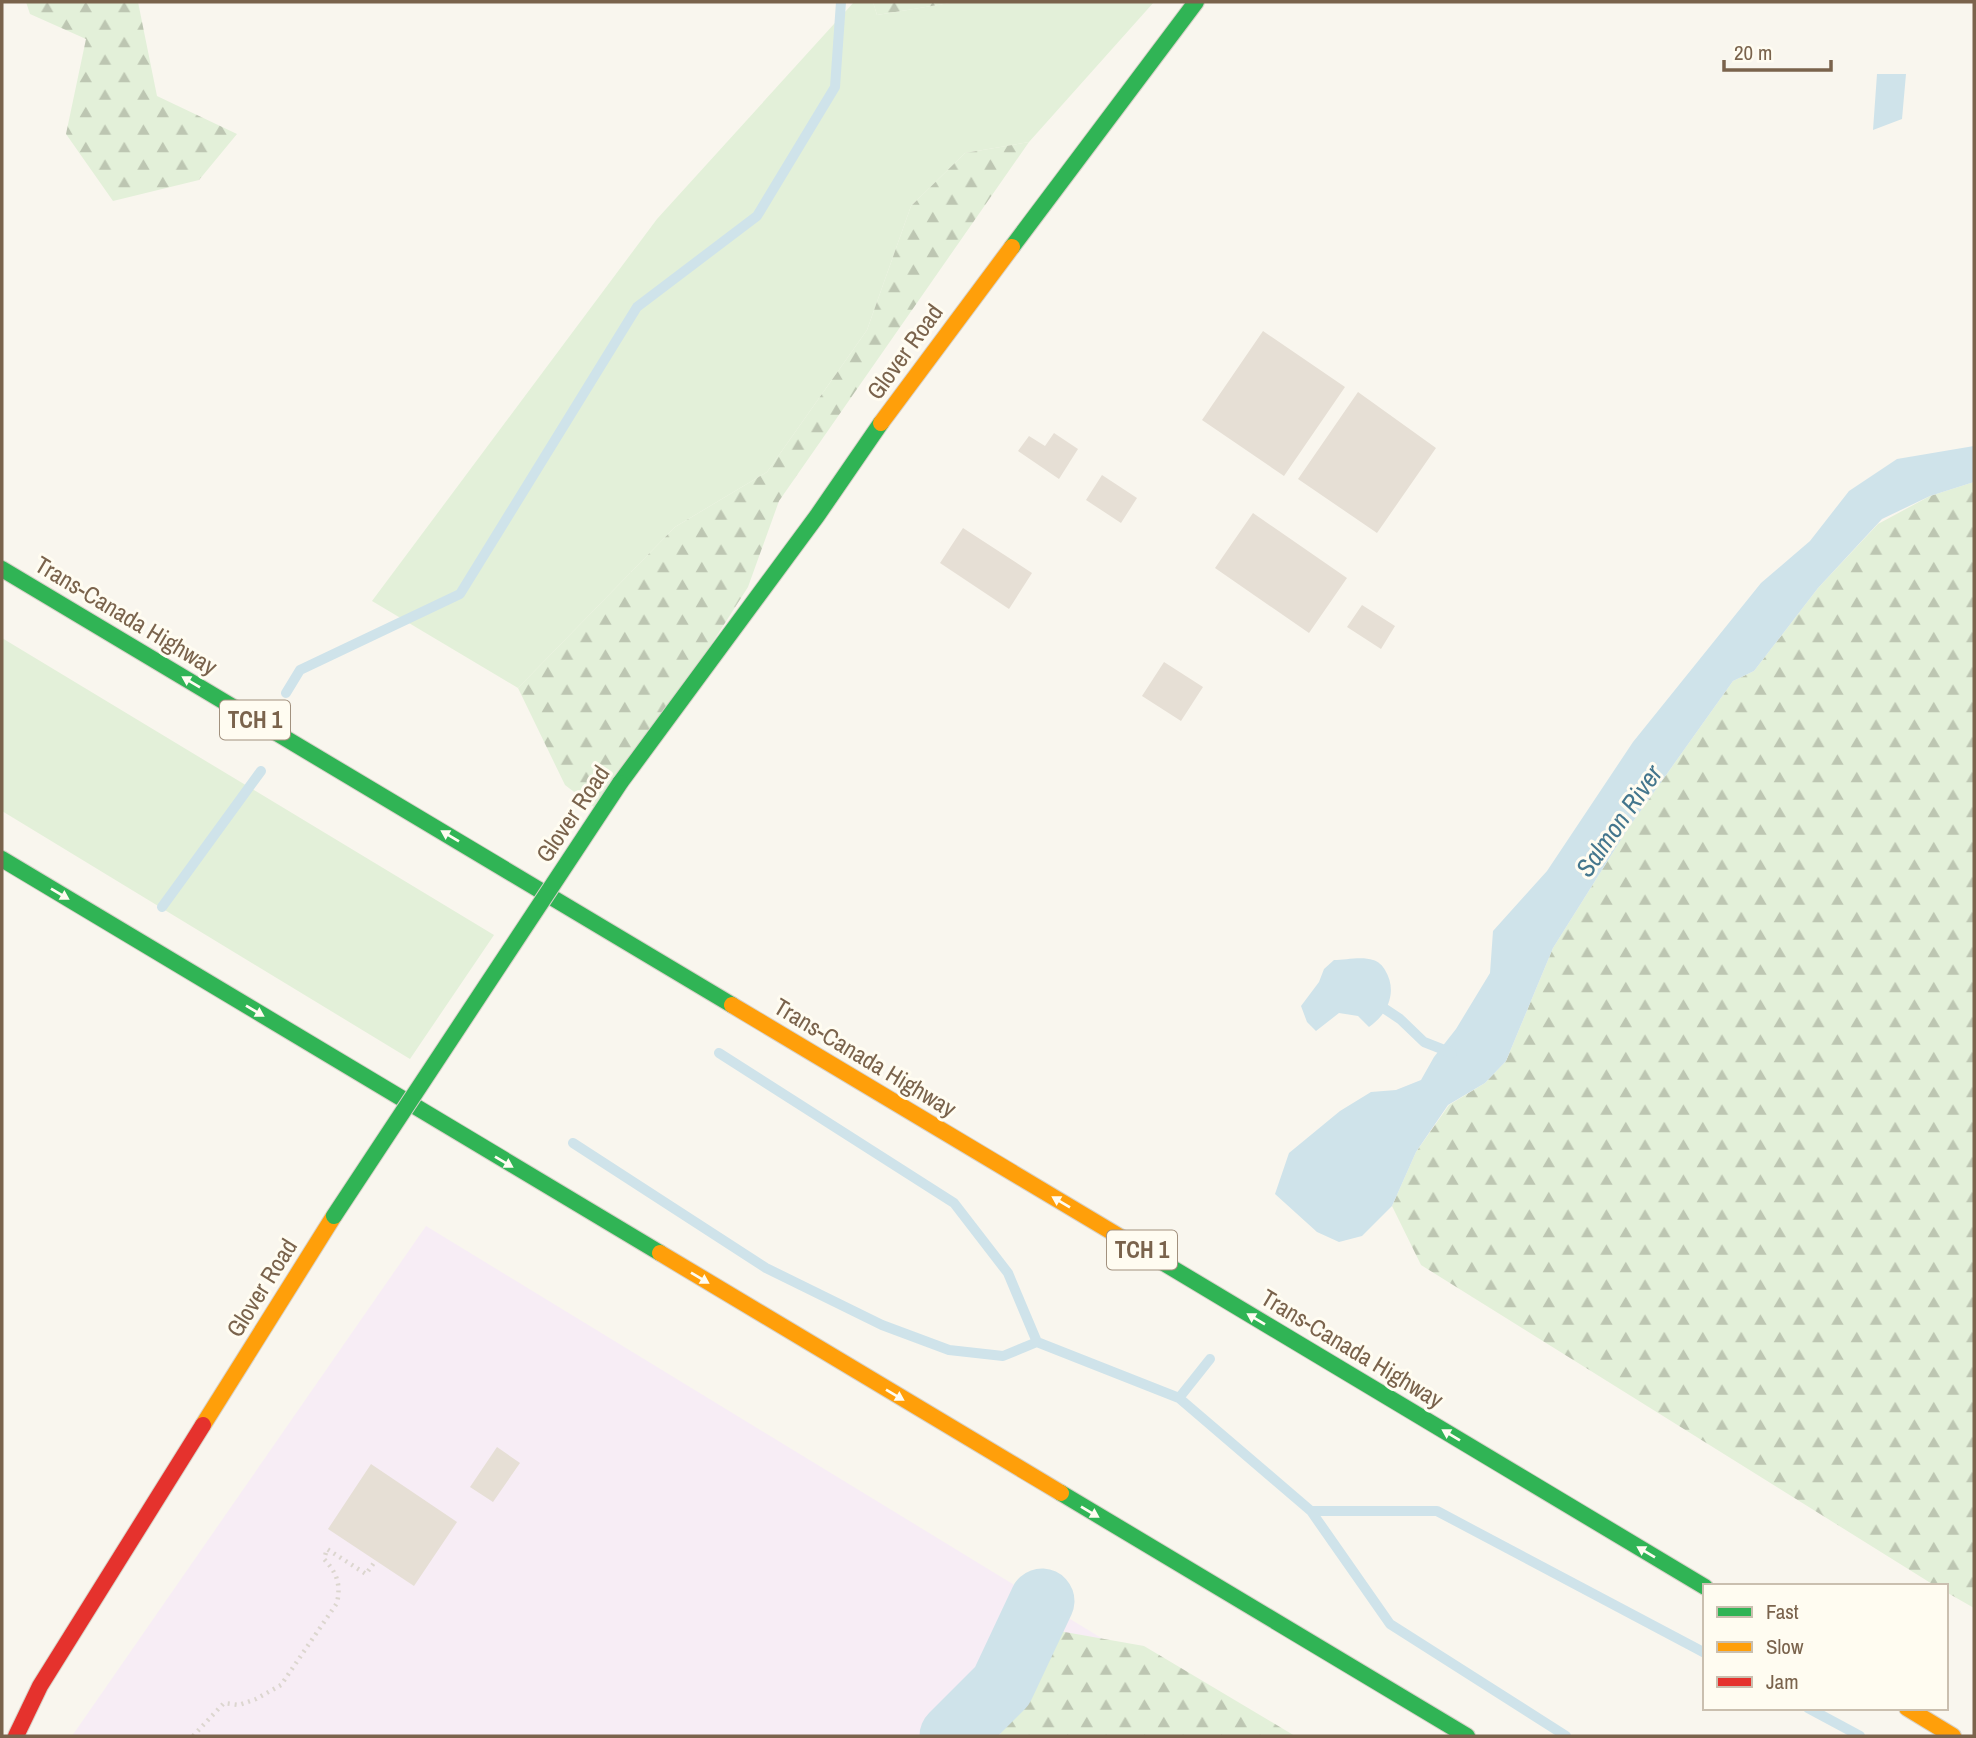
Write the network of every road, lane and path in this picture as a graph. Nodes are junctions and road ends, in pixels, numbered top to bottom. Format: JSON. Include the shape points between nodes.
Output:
{"nodes":[{"id":1,"x":1196,"y":2,"type":"edge"},
{"id":2,"x":2,"y":569,"type":"edge"},
{"id":3,"x":2,"y":859,"type":"edge"},
{"id":4,"x":376,"y":1560,"type":"dead end"},
{"id":5,"x":1703,"y":1586,"type":"edge"},
{"id":6,"x":40,"y":1686,"type":"junction"},
{"id":7,"x":11,"y":1709,"type":"dead end"},
{"id":8,"x":1910,"y":1710,"type":"edge"},
{"id":9,"x":16,"y":1736,"type":"edge"},
{"id":10,"x":193,"y":1736,"type":"edge"},
{"id":11,"x":1467,"y":1736,"type":"edge"},
{"id":12,"x":1954,"y":1736,"type":"edge"}],
"edges":[{"from":1,"to":6,"type":"main road","name":"Glover Road","bridge":true,"via":[[896,401],[620,783],[334,1216]]},
{"from":5,"to":2,"type":"main road","name":"Trans-Canada Highway","number":"TCH 1","one_way":true},
{"from":3,"to":11,"type":"main road","one_way":true},
{"from":4,"to":10,"type":"path","via":[[366,1574],[327,1549],[324,1559],[336,1572],[340,1591],[337,1603],[281,1685],[239,1705],[224,1703]]},
{"from":6,"to":7,"type":"main road","name":"Glover Road"},
{"from":6,"to":9,"type":"main road","name":"Glover Road"},
{"from":8,"to":12,"type":"main road"}]}
